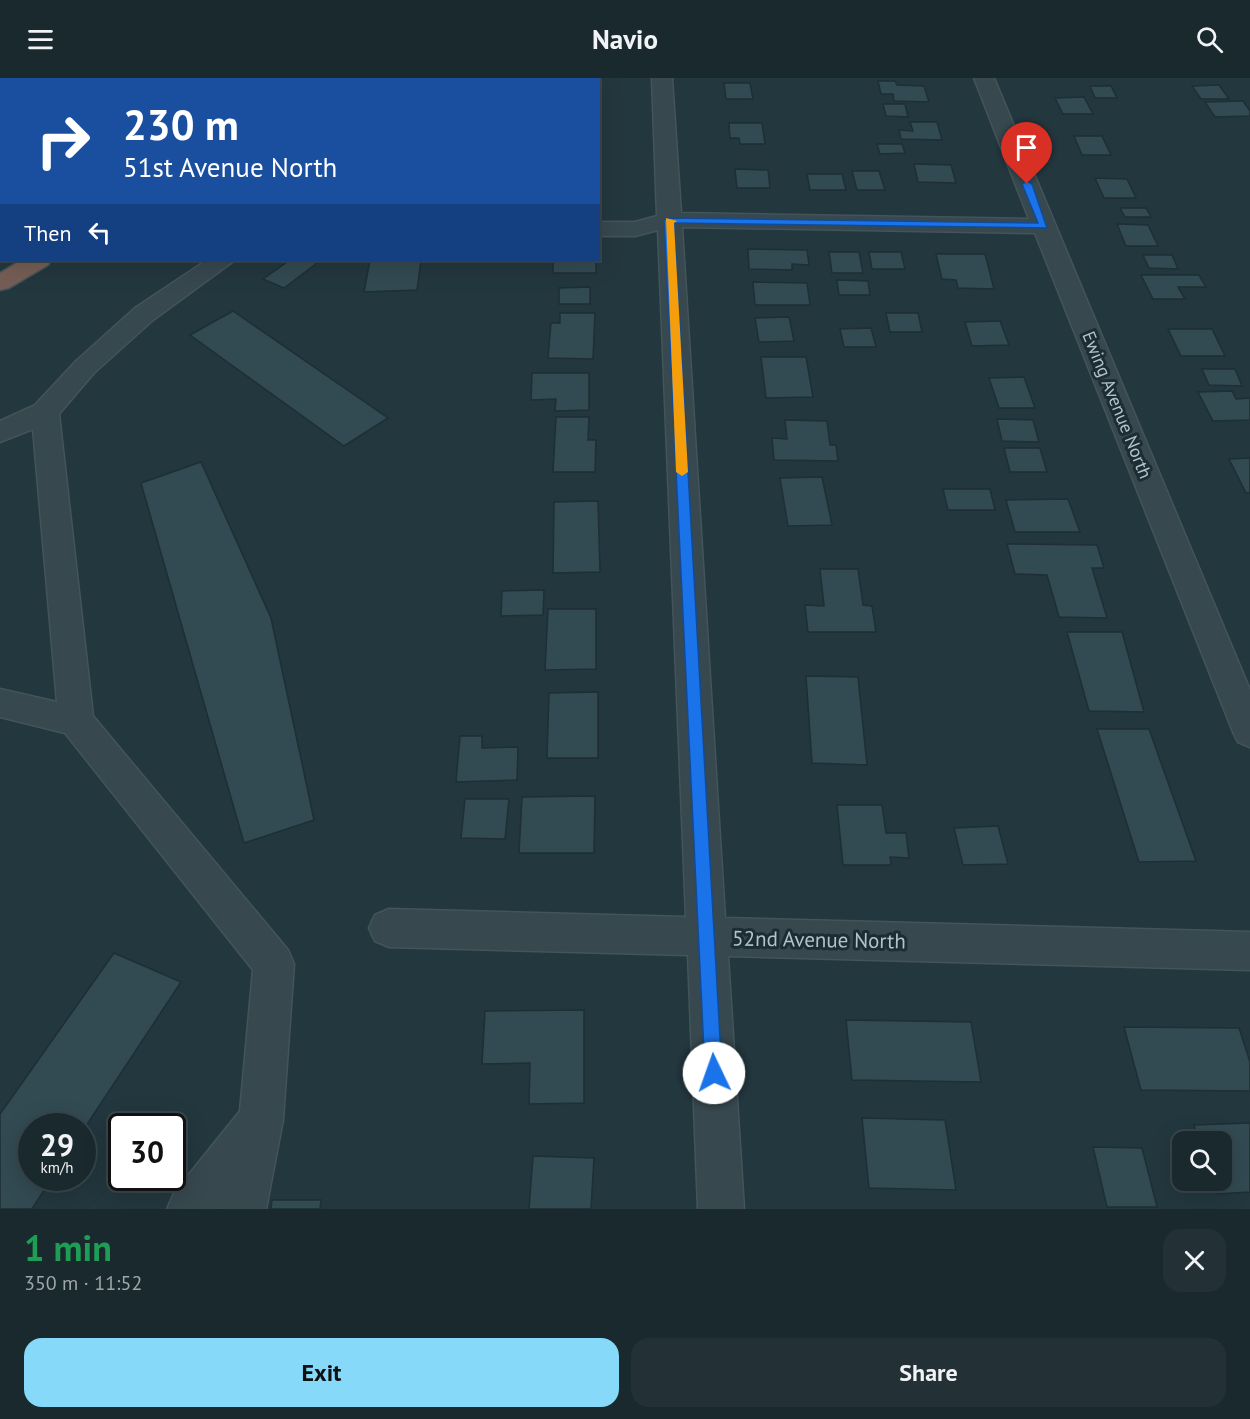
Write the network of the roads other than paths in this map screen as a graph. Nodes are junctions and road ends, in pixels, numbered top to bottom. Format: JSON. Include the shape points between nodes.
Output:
{"nodes":[{"id":1,"x":662,"y":78,"type":"edge"},
{"id":2,"x":984,"y":78,"type":"edge"},
{"id":3,"x":669,"y":220,"type":"junction"},
{"id":4,"x":1044,"y":226,"type":"junction"},
{"id":5,"x":600,"y":229,"type":"edge"},
{"id":6,"x":37,"y":261,"type":"edge"},
{"id":7,"x":222,"y":261,"type":"edge"},
{"id":8,"x":0,"y":283,"type":"edge"},
{"id":9,"x":45,"y":411,"type":"junction"},
{"id":10,"x":0,"y":432,"type":"edge"},
{"id":11,"x":0,"y":703,"type":"edge"},
{"id":12,"x":76,"y":721,"type":"junction"},
{"id":13,"x":1250,"y":732,"type":"edge"},
{"id":14,"x":389,"y":928,"type":"dead end"},
{"id":15,"x":706,"y":937,"type":"junction"},
{"id":16,"x":1250,"y":951,"type":"edge"},
{"id":17,"x":261,"y":1120,"type":"junction"},
{"id":18,"x":190,"y":1209,"type":"edge"},
{"id":19,"x":243,"y":1209,"type":"edge"},
{"id":20,"x":721,"y":1209,"type":"edge"}],
"edges":[{"from":1,"to":3,"type":"street"},
{"from":2,"to":4,"type":"street","name":"Ewing Avenue North"},
{"from":3,"to":4,"type":"street"},
{"from":3,"to":5,"type":"street","via":[[635,229]]},
{"from":3,"to":15,"type":"street"},
{"from":4,"to":13,"type":"street","name":"Ewing Avenue North"},
{"from":6,"to":8,"type":"highway"},
{"from":7,"to":9,"type":"street","via":[[144,314]]},
{"from":9,"to":10,"type":"street"},
{"from":9,"to":12,"type":"street"},
{"from":11,"to":12,"type":"street"},
{"from":12,"to":17,"type":"street","via":[[274,964]]},
{"from":14,"to":15,"type":"street","name":"52nd Avenue North"},
{"from":15,"to":16,"type":"street","name":"52nd Avenue North"},
{"from":15,"to":20,"type":"street"},
{"from":17,"to":18,"type":"street"},
{"from":17,"to":19,"type":"street"}]}
